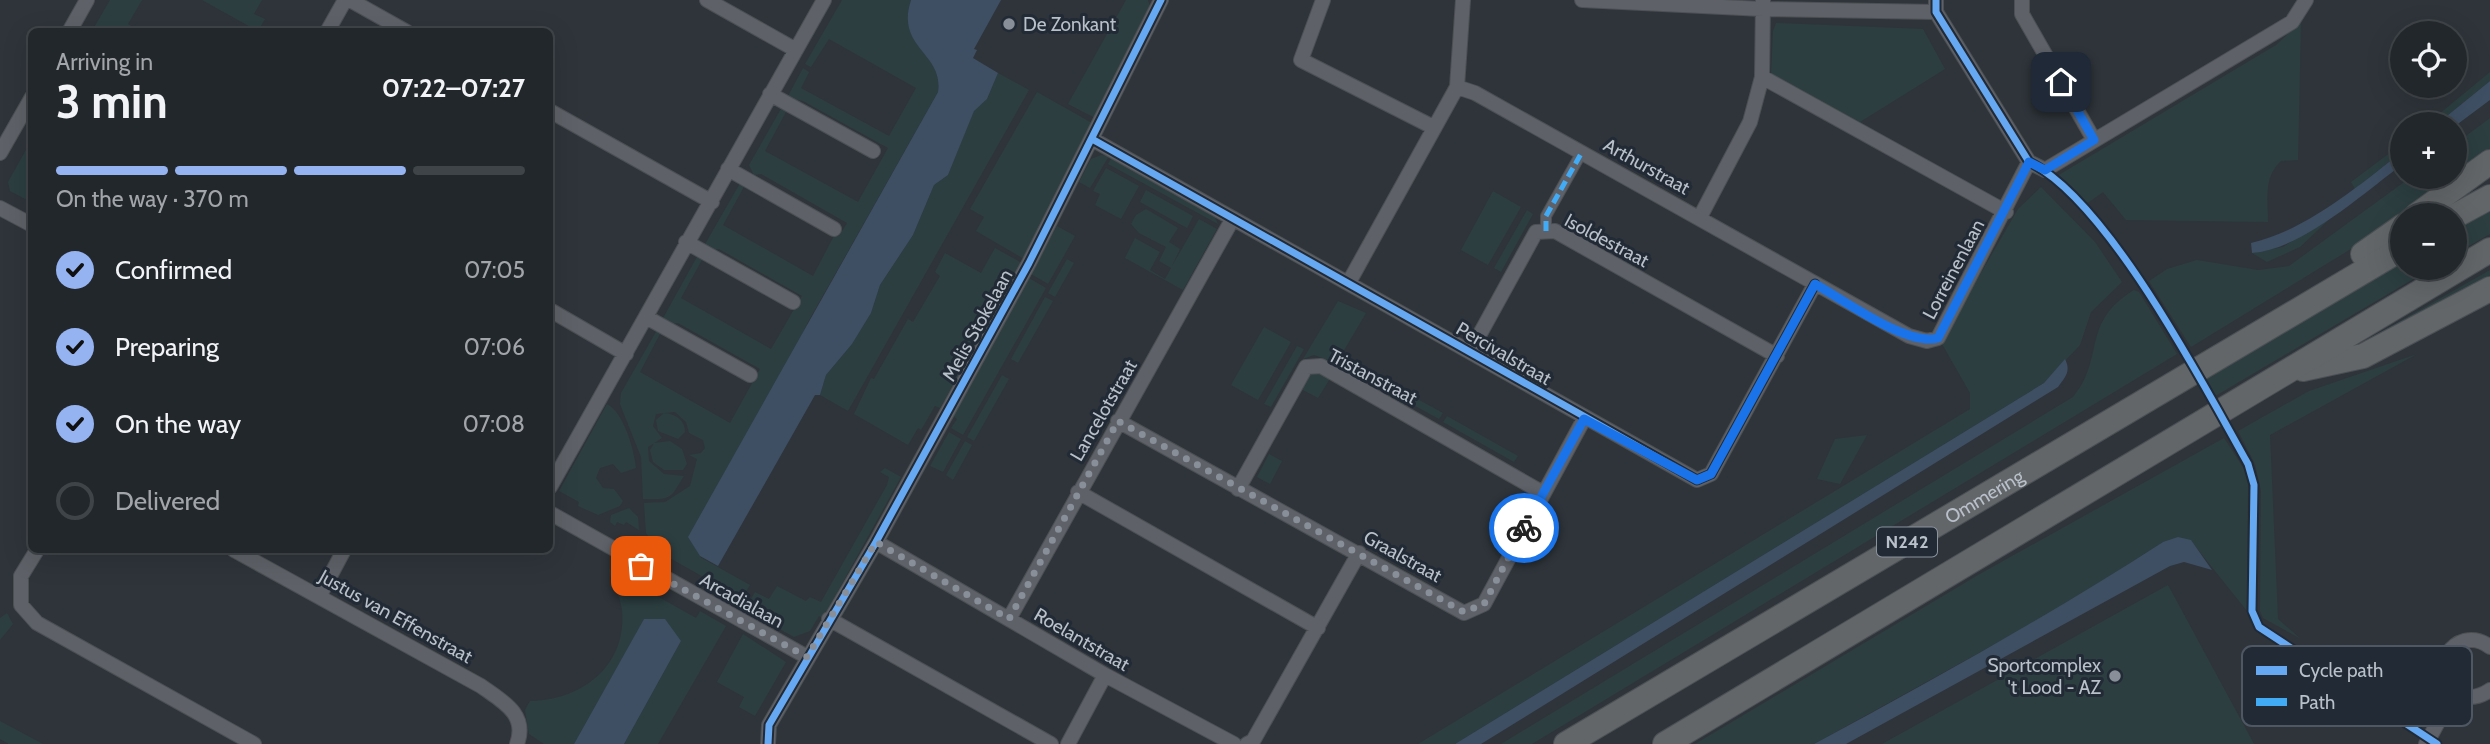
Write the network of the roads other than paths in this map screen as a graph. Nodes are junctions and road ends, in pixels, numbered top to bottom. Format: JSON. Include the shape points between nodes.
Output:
{"nodes":[{"id":1,"x":87,"y":0,"type":"edge"},
{"id":2,"x":348,"y":0,"type":"edge"},
{"id":3,"x":707,"y":0,"type":"edge"},
{"id":4,"x":824,"y":0,"type":"edge"},
{"id":5,"x":1161,"y":0,"type":"edge"},
{"id":6,"x":1323,"y":0,"type":"edge"},
{"id":7,"x":1463,"y":0,"type":"edge"},
{"id":8,"x":1582,"y":0,"type":"edge"},
{"id":9,"x":2022,"y":0,"type":"edge"},
{"id":10,"x":2306,"y":0,"type":"edge"},
{"id":11,"x":1762,"y":4,"type":"edge"},
{"id":12,"x":1936,"y":6,"type":"edge"},
{"id":13,"x":71,"y":28,"type":"edge"},
{"id":14,"x":330,"y":28,"type":"edge"},
{"id":15,"x":400,"y":28,"type":"edge"},
{"id":16,"x":796,"y":50,"type":"junction"},
{"id":17,"x":1762,"y":77,"type":"junction"},
{"id":18,"x":1457,"y":87,"type":"junction"},
{"id":19,"x":770,"y":94,"type":"junction"},
{"id":20,"x":28,"y":104,"type":"edge"},
{"id":21,"x":553,"y":113,"type":"edge"},
{"id":22,"x":1433,"y":127,"type":"junction"},
{"id":23,"x":1092,"y":139,"type":"junction"},
{"id":24,"x":2094,"y":140,"type":"junction"},
{"id":25,"x":873,"y":151,"type":"dead end"},
{"id":26,"x":1582,"y":152,"type":"junction"},
{"id":27,"x":0,"y":153,"type":"edge"},
{"id":28,"x":2029,"y":162,"type":"junction"},
{"id":29,"x":2490,"y":162,"type":"edge"},
{"id":30,"x":728,"y":169,"type":"junction"},
{"id":31,"x":2490,"y":197,"type":"edge"},
{"id":32,"x":712,"y":202,"type":"junction"},
{"id":33,"x":2434,"y":203,"type":"edge"},
{"id":34,"x":0,"y":208,"type":"edge"},
{"id":35,"x":2467,"y":209,"type":"edge"},
{"id":36,"x":2006,"y":212,"type":"junction"},
{"id":37,"x":1700,"y":217,"type":"junction"},
{"id":38,"x":1232,"y":220,"type":"junction"},
{"id":39,"x":28,"y":223,"type":"edge"},
{"id":40,"x":834,"y":229,"type":"dead end"},
{"id":41,"x":1546,"y":231,"type":"junction"},
{"id":42,"x":2390,"y":236,"type":"edge"},
{"id":43,"x":686,"y":242,"type":"junction"},
{"id":44,"x":2490,"y":250,"type":"edge"},
{"id":45,"x":2390,"y":256,"type":"edge"},
{"id":46,"x":1349,"y":282,"type":"junction"},
{"id":47,"x":1815,"y":284,"type":"junction"},
{"id":48,"x":2490,"y":289,"type":"edge"},
{"id":49,"x":793,"y":302,"type":"dead end"},
{"id":50,"x":553,"y":312,"type":"edge"},
{"id":51,"x":646,"y":317,"type":"junction"},
{"id":52,"x":2247,"y":340,"type":"junction"},
{"id":53,"x":1470,"y":352,"type":"junction"},
{"id":54,"x":626,"y":354,"type":"junction"},
{"id":55,"x":1777,"y":356,"type":"junction"},
{"id":56,"x":2282,"y":373,"type":"junction"},
{"id":57,"x":750,"y":375,"type":"dead end"},
{"id":58,"x":1584,"y":419,"type":"junction"},
{"id":59,"x":1118,"y":421,"type":"junction"},
{"id":60,"x":553,"y":482,"type":"edge"},
{"id":61,"x":1238,"y":489,"type":"junction"},
{"id":62,"x":1078,"y":492,"type":"junction"},
{"id":63,"x":1543,"y":493,"type":"junction"},
{"id":64,"x":553,"y":515,"type":"edge"},
{"id":65,"x":876,"y":542,"type":"junction"},
{"id":66,"x":35,"y":553,"type":"edge"},
{"id":67,"x":240,"y":553,"type":"edge"},
{"id":68,"x":342,"y":553,"type":"edge"},
{"id":69,"x":1359,"y":553,"type":"junction"},
{"id":70,"x":320,"y":595,"type":"junction"},
{"id":71,"x":1009,"y":619,"type":"junction"},
{"id":72,"x":829,"y":620,"type":"junction"},
{"id":73,"x":1318,"y":628,"type":"junction"},
{"id":74,"x":2489,"y":645,"type":"edge"},
{"id":75,"x":2453,"y":646,"type":"edge"},
{"id":76,"x":807,"y":657,"type":"junction"},
{"id":77,"x":1105,"y":675,"type":"junction"},
{"id":78,"x":2490,"y":690,"type":"edge"},
{"id":79,"x":2472,"y":696,"type":"edge"},
{"id":80,"x":2436,"y":726,"type":"edge"},
{"id":81,"x":519,"y":738,"type":"edge"},
{"id":82,"x":254,"y":744,"type":"edge"},
{"id":83,"x":768,"y":744,"type":"edge"},
{"id":84,"x":1051,"y":744,"type":"edge"},
{"id":85,"x":1068,"y":744,"type":"edge"},
{"id":86,"x":1234,"y":744,"type":"edge"},
{"id":87,"x":1247,"y":744,"type":"edge"},
{"id":88,"x":1566,"y":744,"type":"edge"},
{"id":89,"x":1665,"y":744,"type":"edge"},
{"id":90,"x":2426,"y":744,"type":"edge"}],
"edges":[{"from":1,"to":13,"type":"street"},
{"from":2,"to":14,"type":"street"},
{"from":2,"to":15,"type":"street"},
{"from":3,"to":16,"type":"street"},
{"from":4,"to":16,"type":"street"},
{"from":5,"to":23,"type":"street","name":"Melis Stokelaan"},
{"from":6,"to":22,"type":"street","via":[[1301,60]]},
{"from":7,"to":18,"type":"street"},
{"from":8,"to":11,"type":"street"},
{"from":9,"to":24,"type":"street","via":[[2022,14]]},
{"from":10,"to":24,"type":"street","via":[[2292,22]]},
{"from":11,"to":12,"type":"street"},
{"from":11,"to":17,"type":"street"},
{"from":12,"to":28,"type":"street"},
{"from":16,"to":19,"type":"street"},
{"from":17,"to":36,"type":"street"},
{"from":17,"to":37,"type":"street","via":[[1750,122]]},
{"from":18,"to":22,"type":"street"},
{"from":18,"to":26,"type":"street","name":"Arthurstraat"},
{"from":19,"to":25,"type":"street"},
{"from":19,"to":30,"type":"street"},
{"from":20,"to":27,"type":"street"},
{"from":21,"to":32,"type":"street"},
{"from":22,"to":46,"type":"street"},
{"from":23,"to":38,"type":"street","name":"Percivalstraat"},
{"from":23,"to":65,"type":"street","name":"Melis Stokelaan"},
{"from":24,"to":28,"type":"street","via":[[2045,170]]},
{"from":26,"to":37,"type":"street","name":"Arthurstraat"},
{"from":26,"to":41,"type":"street","via":[[1546,216]]},
{"from":28,"to":36,"type":"street","name":"Lorreinenlaan"},
{"from":29,"to":33,"type":"highway"},
{"from":30,"to":32,"type":"street"},
{"from":30,"to":40,"type":"street"},
{"from":31,"to":35,"type":"highway"},
{"from":32,"to":43,"type":"street"},
{"from":34,"to":39,"type":"street"},
{"from":36,"to":47,"type":"street","name":"Lorreinenlaan","via":[[1938,338],[1909,337]]},
{"from":37,"to":47,"type":"street","name":"Arthurstraat"},
{"from":38,"to":46,"type":"street","name":"Percivalstraat"},
{"from":38,"to":59,"type":"street","name":"Lancelotstraat"},
{"from":41,"to":53,"type":"street","name":"Isoldestraat","via":[[1536,232]]},
{"from":41,"to":55,"type":"street","name":"Isoldestraat","via":[[1555,231]]},
{"from":42,"to":52,"type":"highway","number":"N242"},
{"from":43,"to":49,"type":"street"},
{"from":43,"to":51,"type":"street"},
{"from":44,"to":56,"type":"highway","number":"N242"},
{"from":45,"to":52,"type":"highway","name":"Ommering","number":"N242"},
{"from":46,"to":53,"type":"street","name":"Percivalstraat"},
{"from":47,"to":55,"type":"street","name":"Percivalstraat"},
{"from":48,"to":56,"type":"highway","number":"N242","via":[[2363,356]]},
{"from":50,"to":54,"type":"street"},
{"from":51,"to":54,"type":"street"},
{"from":51,"to":57,"type":"street"},
{"from":52,"to":88,"type":"highway","name":"Ommering","number":"N242"},
{"from":53,"to":58,"type":"street","name":"Percivalstraat"},
{"from":54,"to":60,"type":"street"},
{"from":55,"to":58,"type":"street","name":"Percivalstraat","via":[[1711,474],[1697,480]]},
{"from":56,"to":89,"type":"highway","number":"N242"},
{"from":58,"to":63,"type":"street","name":"Graalstraat"},
{"from":59,"to":61,"type":"street","name":"Graalstraat"},
{"from":59,"to":62,"type":"street","name":"Lancelotstraat"},
{"from":61,"to":63,"type":"street","name":"Tristanstraat","via":[[1306,367],[1321,366]]},
{"from":61,"to":69,"type":"street","name":"Graalstraat"},
{"from":62,"to":71,"type":"street","name":"Lancelotstraat"},
{"from":62,"to":73,"type":"street"},
{"from":63,"to":69,"type":"street","name":"Graalstraat","via":[[1484,604],[1464,612]]},
{"from":64,"to":76,"type":"street","name":"Arcadialaan"},
{"from":65,"to":71,"type":"street","name":"Roelantstraat"},
{"from":65,"to":72,"type":"street","name":"Melis Stokelaan"},
{"from":66,"to":82,"type":"street","via":[[21,576],[21,606],[37,623]]},
{"from":67,"to":70,"type":"street","name":"Justus van Effenstraat"},
{"from":68,"to":70,"type":"street"},
{"from":69,"to":73,"type":"street"},
{"from":70,"to":81,"type":"street","name":"Justus van Effenstraat","via":[[481,685],[514,709]]},
{"from":71,"to":77,"type":"street","name":"Roelantstraat"},
{"from":72,"to":76,"type":"street","name":"Melis Stokelaan"},
{"from":72,"to":84,"type":"street"},
{"from":73,"to":87,"type":"street","via":[[1253,741]]},
{"from":74,"to":75,"type":"street","via":[[2471,639]]},
{"from":76,"to":83,"type":"street","name":"Melis Stokelaan","via":[[769,725]]},
{"from":77,"to":85,"type":"street"},
{"from":77,"to":86,"type":"street","name":"Roelantstraat"},
{"from":78,"to":79,"type":"street"},
{"from":80,"to":90,"type":"street"}]}
